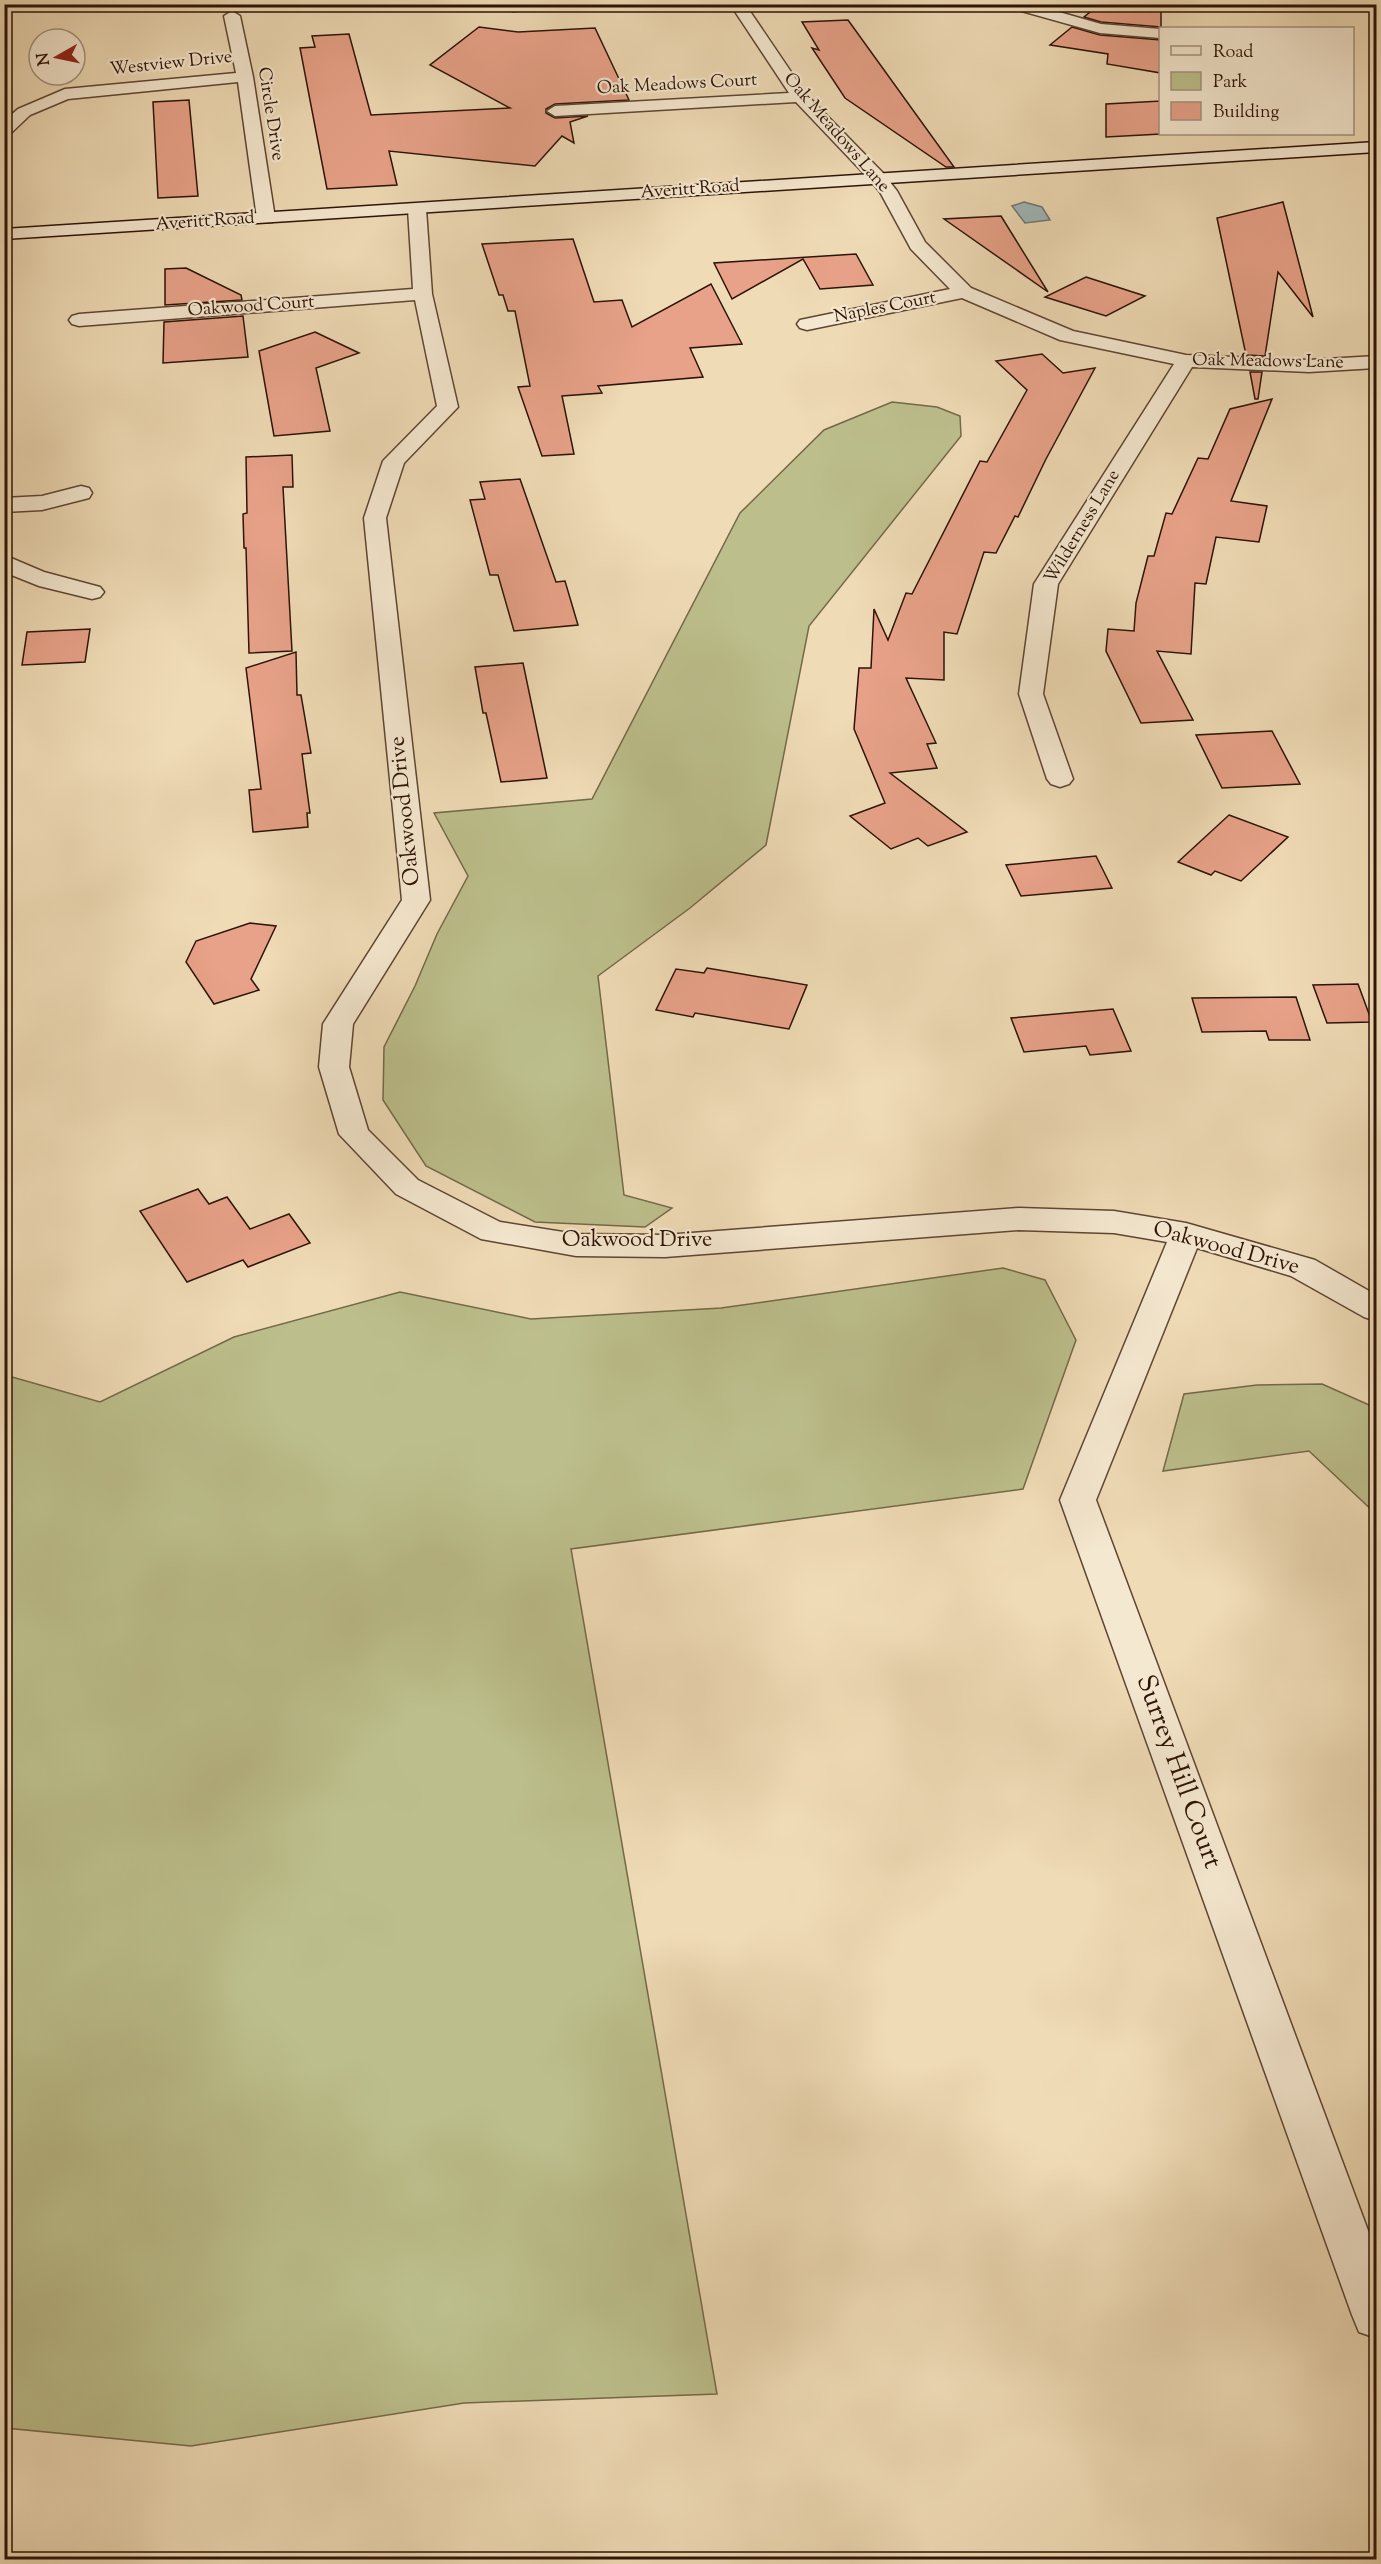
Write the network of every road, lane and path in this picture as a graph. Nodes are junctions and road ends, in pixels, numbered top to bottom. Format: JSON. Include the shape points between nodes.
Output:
{"nodes":[{"id":1,"x":560,"y":4,"type":"edge"},
{"id":2,"x":737,"y":4,"type":"edge"},
{"id":3,"x":1012,"y":4,"type":"edge"},
{"id":4,"x":513,"y":7,"type":"dead end"},
{"id":5,"x":232,"y":16,"type":"dead end"},
{"id":6,"x":1159,"y":34,"type":"edge"},
{"id":7,"x":245,"y":77,"type":"junction"},
{"id":8,"x":800,"y":97,"type":"junction"},
{"id":9,"x":555,"y":111,"type":"dead end"},
{"id":10,"x":4,"y":130,"type":"edge"},
{"id":11,"x":1377,"y":147,"type":"edge"},
{"id":12,"x":877,"y":177,"type":"junction"},
{"id":13,"x":417,"y":209,"type":"junction"},
{"id":14,"x":266,"y":218,"type":"junction"},
{"id":15,"x":4,"y":234,"type":"edge"},
{"id":16,"x":964,"y":292,"type":"junction"},
{"id":17,"x":423,"y":294,"type":"junction"},
{"id":18,"x":79,"y":320,"type":"dead end"},
{"id":19,"x":807,"y":324,"type":"dead end"},
{"id":20,"x":1186,"y":361,"type":"junction"},
{"id":21,"x":1377,"y":362,"type":"edge"},
{"id":22,"x":81,"y":493,"type":"dead end"},
{"id":23,"x":4,"y":505,"type":"edge"},
{"id":24,"x":4,"y":562,"type":"edge"},
{"id":25,"x":92,"y":592,"type":"dead end"},
{"id":26,"x":1060,"y":779,"type":"dead end"},
{"id":27,"x":1186,"y":1234,"type":"junction"},
{"id":28,"x":1377,"y":1309,"type":"edge"},
{"id":29,"x":1377,"y":2314,"type":"edge"}],
"edges":[{"from":1,"to":4,"type":"street"},
{"from":2,"to":8,"type":"street","name":"Oak Meadows Lane"},
{"from":3,"to":6,"type":"street","via":[[1100,28]]},
{"from":5,"to":7,"type":"street","name":"Circle Drive"},
{"from":7,"to":10,"type":"street","name":"Westview Drive","via":[[65,94],[24,112]]},
{"from":7,"to":14,"type":"street","name":"Circle Drive"},
{"from":8,"to":9,"type":"street","name":"Oak Meadows Court"},
{"from":8,"to":12,"type":"street","name":"Oak Meadows Lane"},
{"from":11,"to":12,"type":"street","name":"Averitt Road"},
{"from":12,"to":13,"type":"street","name":"Averitt Road"},
{"from":12,"to":16,"type":"street","name":"Oak Meadows Lane","via":[[918,245]]},
{"from":13,"to":14,"type":"street","name":"Averitt Road"},
{"from":13,"to":17,"type":"street","name":"Oakwood Drive"},
{"from":14,"to":15,"type":"street","name":"Averitt Road"},
{"from":16,"to":19,"type":"street","name":"Naples Court"},
{"from":16,"to":20,"type":"street","name":"Oak Meadows Lane","via":[[1068,336]]},
{"from":17,"to":18,"type":"street","name":"Oakwood Court"},
{"from":17,"to":27,"type":"street","name":"Oakwood Drive","via":[[447,406],[394,461],[375,518],[416,900],[338,1024],[334,1067],[354,1134],[406,1187],[492,1231],[576,1245],[665,1246],[1019,1219],[1114,1222]]},
{"from":20,"to":21,"type":"street","name":"Oak Meadows Lane","via":[[1309,366]]},
{"from":20,"to":26,"type":"street","name":"Wilderness Lane","via":[[1046,584],[1031,694]]},
{"from":22,"to":23,"type":"street","via":[[42,503]]},
{"from":24,"to":25,"type":"street","via":[[41,580]]},
{"from":27,"to":28,"type":"street","name":"Oakwood Drive","via":[[1303,1268]]},
{"from":27,"to":29,"type":"street","name":"Surrey Hill Court","via":[[1078,1500]]}]}
